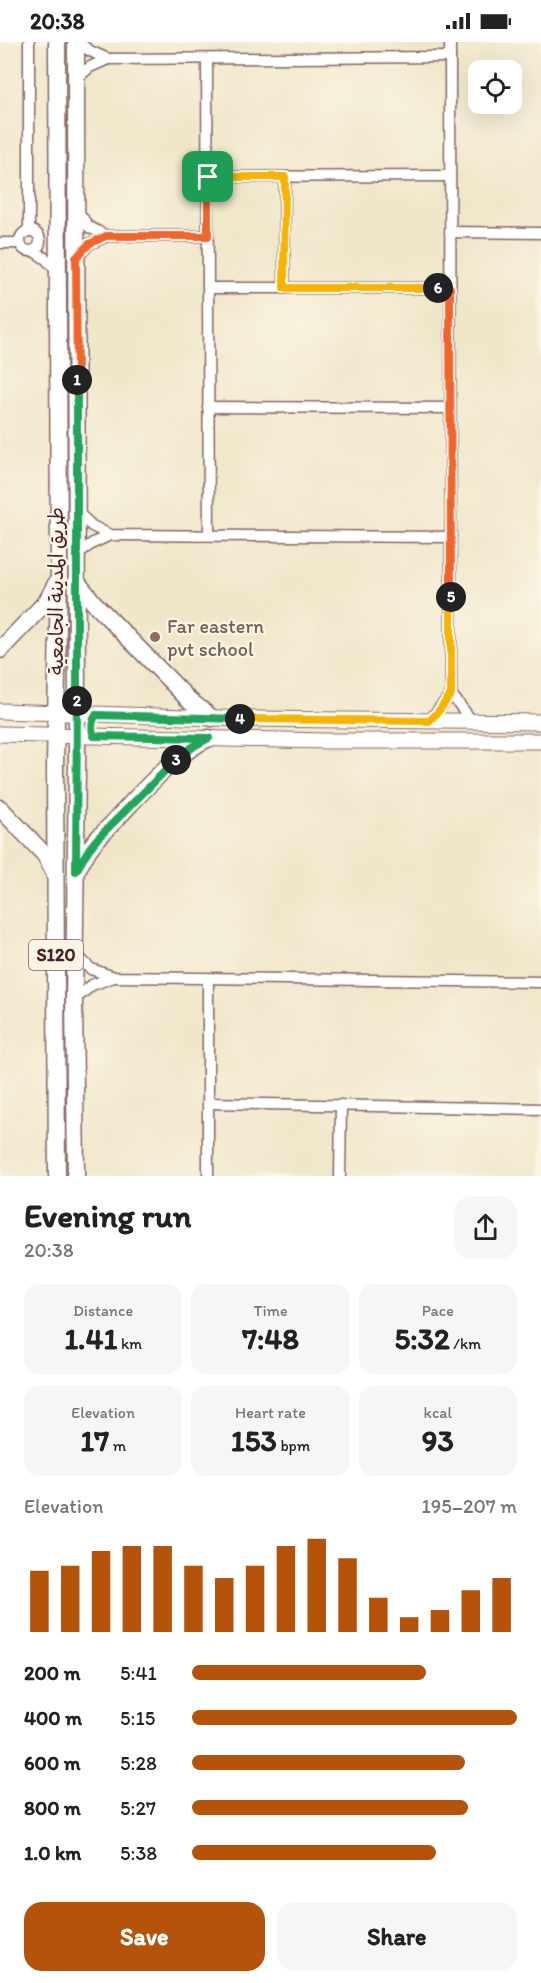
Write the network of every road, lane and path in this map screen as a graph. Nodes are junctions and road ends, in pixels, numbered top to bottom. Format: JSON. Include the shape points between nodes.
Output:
{"nodes":[{"id":1,"x":29,"y":42,"type":"edge"},
{"id":2,"x":57,"y":42,"type":"edge"},
{"id":3,"x":77,"y":42,"type":"edge"},
{"id":4,"x":450,"y":42,"type":"edge"},
{"id":5,"x":450,"y":57,"type":"junction"},
{"id":6,"x":108,"y":59,"type":"junction"},
{"id":7,"x":207,"y":59,"type":"junction"},
{"id":8,"x":76,"y":80,"type":"junction"},
{"id":9,"x":57,"y":82,"type":"junction"},
{"id":10,"x":76,"y":123,"type":"junction"},
{"id":11,"x":450,"y":176,"type":"junction"},
{"id":12,"x":208,"y":177,"type":"junction"},
{"id":13,"x":285,"y":177,"type":"junction"},
{"id":14,"x":77,"y":210,"type":"junction"},
{"id":15,"x":57,"y":221,"type":"junction"},
{"id":16,"x":450,"y":232,"type":"junction"},
{"id":17,"x":34,"y":233,"type":"junction"},
{"id":18,"x":541,"y":233,"type":"edge"},
{"id":19,"x":106,"y":236,"type":"junction"},
{"id":20,"x":208,"y":236,"type":"junction"},
{"id":21,"x":0,"y":243,"type":"edge"},
{"id":22,"x":20,"y":243,"type":"junction"},
{"id":23,"x":34,"y":251,"type":"junction"},
{"id":24,"x":76,"y":258,"type":"junction"},
{"id":25,"x":57,"y":271,"type":"junction"},
{"id":26,"x":209,"y":288,"type":"junction"},
{"id":27,"x":284,"y":288,"type":"junction"},
{"id":28,"x":450,"y":288,"type":"junction"},
{"id":29,"x":208,"y":407,"type":"junction"},
{"id":30,"x":450,"y":408,"type":"junction"},
{"id":31,"x":77,"y":512,"type":"junction"},
{"id":32,"x":110,"y":535,"type":"junction"},
{"id":33,"x":209,"y":535,"type":"junction"},
{"id":34,"x":451,"y":537,"type":"junction"},
{"id":35,"x":78,"y":554,"type":"junction"},
{"id":36,"x":59,"y":579,"type":"junction"},
{"id":37,"x":77,"y":582,"type":"junction"},
{"id":38,"x":0,"y":650,"type":"edge"},
{"id":39,"x":57,"y":692,"type":"junction"},
{"id":40,"x":451,"y":694,"type":"junction"},
{"id":41,"x":77,"y":695,"type":"junction"},
{"id":42,"x":0,"y":711,"type":"edge"},
{"id":43,"x":39,"y":712,"type":"junction"},
{"id":44,"x":57,"y":713,"type":"junction"},
{"id":45,"x":77,"y":714,"type":"junction"},
{"id":46,"x":96,"y":715,"type":"junction"},
{"id":47,"x":212,"y":718,"type":"junction"},
{"id":48,"x":429,"y":721,"type":"junction"},
{"id":49,"x":472,"y":721,"type":"junction"},
{"id":50,"x":541,"y":722,"type":"edge"},
{"id":51,"x":541,"y":727,"type":"edge"},
{"id":52,"x":0,"y":734,"type":"edge"},
{"id":53,"x":37,"y":734,"type":"junction"},
{"id":54,"x":56,"y":735,"type":"junction"},
{"id":55,"x":86,"y":736,"type":"junction"},
{"id":56,"x":209,"y":738,"type":"junction"},
{"id":57,"x":527,"y":742,"type":"edge"},
{"id":58,"x":541,"y":750,"type":"edge"},
{"id":59,"x":77,"y":757,"type":"junction"},
{"id":60,"x":55,"y":758,"type":"junction"},
{"id":61,"x":0,"y":808,"type":"edge"},
{"id":62,"x":76,"y":871,"type":"junction"},
{"id":63,"x":55,"y":873,"type":"junction"},
{"id":64,"x":74,"y":953,"type":"junction"},
{"id":65,"x":114,"y":977,"type":"junction"},
{"id":66,"x":208,"y":979,"type":"junction"},
{"id":67,"x":541,"y":982,"type":"edge"},
{"id":68,"x":74,"y":999,"type":"junction"},
{"id":69,"x":208,"y":1103,"type":"junction"},
{"id":70,"x":341,"y":1105,"type":"junction"},
{"id":71,"x":541,"y":1109,"type":"edge"},
{"id":72,"x":58,"y":1128,"type":"junction"},
{"id":73,"x":57,"y":1176,"type":"edge"},
{"id":74,"x":70,"y":1176,"type":"edge"},
{"id":75,"x":76,"y":1176,"type":"edge"},
{"id":76,"x":207,"y":1176,"type":"edge"},
{"id":77,"x":340,"y":1176,"type":"edge"}],
"edges":[{"from":1,"to":17,"type":"street"},
{"from":2,"to":9,"type":"main road","name":"طريق المدينة الجامعية","number":"S120"},
{"from":3,"to":6,"type":"street"},
{"from":3,"to":8,"type":"main road","name":"طريق المدينة الجامعية","number":"S120"},
{"from":4,"to":5,"type":"street"},
{"from":5,"to":7,"type":"street"},
{"from":5,"to":11,"type":"street"},
{"from":6,"to":7,"type":"street"},
{"from":6,"to":8,"type":"street","via":[[90,67]]},
{"from":7,"to":12,"type":"street"},
{"from":8,"to":10,"type":"main road","name":"طريق المدينة الجامعية","number":"S120"},
{"from":9,"to":10,"type":"main road","via":[[65,118]]},
{"from":9,"to":15,"type":"main road","name":"طريق المدينة الجامعية","number":"S120"},
{"from":10,"to":14,"type":"main road","name":"طريق المدينة الجامعية","number":"S120"},
{"from":11,"to":13,"type":"street"},
{"from":11,"to":16,"type":"street"},
{"from":12,"to":13,"type":"street"},
{"from":12,"to":20,"type":"street"},
{"from":13,"to":27,"type":"street"},
{"from":14,"to":19,"type":"street","via":[[81,219]]},
{"from":14,"to":24,"type":"main road","name":"طريق المدينة الجامعية","number":"S120"},
{"from":15,"to":17,"type":"street"},
{"from":15,"to":25,"type":"main road","name":"طريق المدينة الجامعية","number":"S120"},
{"from":16,"to":18,"type":"street"},
{"from":16,"to":28,"type":"street"},
{"from":17,"to":22,"type":"street","via":[[22,234]]},
{"from":17,"to":23,"type":"street","via":[[40,244]]},
{"from":19,"to":20,"type":"street"},
{"from":19,"to":24,"type":"street","via":[[89,244]]},
{"from":20,"to":26,"type":"street"},
{"from":21,"to":22,"type":"street"},
{"from":22,"to":23,"type":"street","via":[[25,250]]},
{"from":23,"to":25,"type":"street"},
{"from":24,"to":31,"type":"main road","name":"طريق المدينة الجامعية","number":"S120"},
{"from":25,"to":36,"type":"main road","name":"طريق المدينة الجامعية","number":"S120"},
{"from":26,"to":27,"type":"street"},
{"from":26,"to":29,"type":"street"},
{"from":27,"to":28,"type":"street"},
{"from":28,"to":30,"type":"street"},
{"from":29,"to":30,"type":"street"},
{"from":29,"to":33,"type":"street"},
{"from":30,"to":34,"type":"street"},
{"from":31,"to":32,"type":"street"},
{"from":31,"to":35,"type":"main road","name":"طريق المدينة الجامعية","number":"S120"},
{"from":32,"to":33,"type":"street"},
{"from":32,"to":35,"type":"street"},
{"from":33,"to":34,"type":"street"},
{"from":34,"to":40,"type":"street"},
{"from":35,"to":37,"type":"main road","name":"طريق المدينة الجامعية","number":"S120"},
{"from":36,"to":38,"type":"main road","via":[[47,601]]},
{"from":36,"to":39,"type":"main road","name":"طريق المدينة الجامعية","number":"S120"},
{"from":37,"to":41,"type":"main road","name":"طريق المدينة الجامعية","number":"S120"},
{"from":37,"to":47,"type":"main road","via":[[177,687]]},
{"from":39,"to":41,"type":"main road","via":[[68,697]]},
{"from":39,"to":44,"type":"main road","name":"طريق المدينة الجامعية","number":"S120"},
{"from":40,"to":48,"type":"street"},
{"from":40,"to":49,"type":"street"},
{"from":41,"to":45,"type":"main road","name":"طريق المدينة الجامعية","number":"S120"},
{"from":42,"to":43,"type":"main road"},
{"from":43,"to":44,"type":"main road"},
{"from":43,"to":53,"type":"main road","via":[[43,723]]},
{"from":44,"to":45,"type":"main road"},
{"from":44,"to":54,"type":"main road","name":"طريق المدينة الجامعية","number":"S120"},
{"from":45,"to":46,"type":"main road"},
{"from":45,"to":55,"type":"main road","name":"طريق المدينة الجامعية","number":"S120"},
{"from":46,"to":47,"type":"main road"},
{"from":46,"to":55,"type":"main road"},
{"from":47,"to":48,"type":"main road"},
{"from":48,"to":49,"type":"main road"},
{"from":49,"to":50,"type":"main road"},
{"from":51,"to":57,"type":"main road","via":[[515,732]]},
{"from":52,"to":53,"type":"main road"},
{"from":53,"to":54,"type":"main road"},
{"from":54,"to":55,"type":"main road"},
{"from":54,"to":60,"type":"main road","name":"طريق المدينة الجامعية","number":"S120"},
{"from":55,"to":56,"type":"main road"},
{"from":55,"to":59,"type":"main road","name":"طريق المدينة الجامعية","number":"S120"},
{"from":56,"to":57,"type":"main road"},
{"from":56,"to":62,"type":"main road","via":[[186,751],[97,839]]},
{"from":57,"to":58,"type":"street"},
{"from":59,"to":60,"type":"main road","via":[[67,752]]},
{"from":59,"to":62,"type":"main road","name":"طريق المدينة الجامعية","number":"S120"},
{"from":60,"to":63,"type":"main road","name":"طريق المدينة الجامعية","number":"S120"},
{"from":61,"to":63,"type":"main road","via":[[45,855]]},
{"from":62,"to":64,"type":"main road","name":"طريق المدينة الجامعية","number":"S120"},
{"from":63,"to":72,"type":"main road","name":"طريق المدينة الجامعية","number":"S120"},
{"from":64,"to":65,"type":"street","via":[[92,969]]},
{"from":64,"to":68,"type":"main road","name":"طريق المدينة الجامعية","number":"S120"},
{"from":65,"to":66,"type":"street"},
{"from":65,"to":68,"type":"street","via":[[92,985]]},
{"from":66,"to":67,"type":"street"},
{"from":66,"to":69,"type":"street"},
{"from":68,"to":75,"type":"main road","name":"طريق المدينة الجامعية","number":"S120"},
{"from":69,"to":70,"type":"street"},
{"from":69,"to":76,"type":"street"},
{"from":70,"to":71,"type":"street"},
{"from":70,"to":77,"type":"street"},
{"from":72,"to":73,"type":"main road","name":"طريق المدينة الجامعية","number":"S120"},
{"from":72,"to":74,"type":"main road","via":[[68,1133]]}]}
